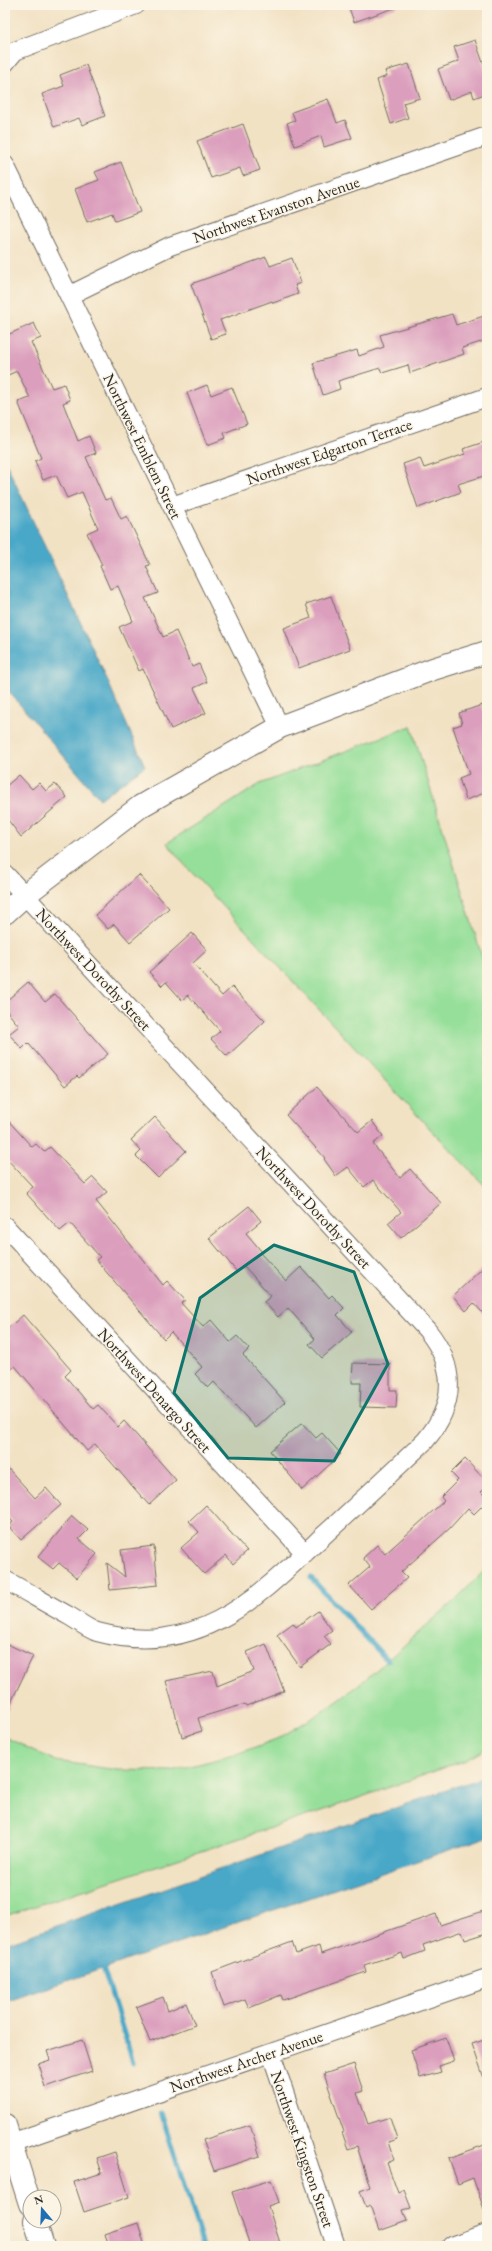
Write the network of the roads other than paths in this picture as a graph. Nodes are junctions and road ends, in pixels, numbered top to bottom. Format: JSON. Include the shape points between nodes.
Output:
{"nodes":[{"id":1,"x":136,"y":5,"type":"edge"},
{"id":2,"x":5,"y":63,"type":"edge"},
{"id":3,"x":487,"y":136,"type":"edge"},
{"id":4,"x":5,"y":165,"type":"edge"},
{"id":5,"x":70,"y":295,"type":"junction"},
{"id":6,"x":487,"y":397,"type":"edge"},
{"id":7,"x":172,"y":506,"type":"junction"},
{"id":8,"x":487,"y":652,"type":"edge"},
{"id":9,"x":280,"y":727,"type":"junction"},
{"id":10,"x":5,"y":874,"type":"edge"},
{"id":11,"x":25,"y":895,"type":"junction"},
{"id":12,"x":5,"y":913,"type":"edge"},
{"id":13,"x":5,"y":1226,"type":"edge"},
{"id":14,"x":305,"y":1553,"type":"junction"},
{"id":15,"x":5,"y":1580,"type":"edge"},
{"id":16,"x":487,"y":1978,"type":"edge"},
{"id":17,"x":271,"y":2053,"type":"junction"},
{"id":18,"x":7,"y":2138,"type":"edge"},
{"id":19,"x":25,"y":2189,"type":"edge"},
{"id":20,"x":38,"y":2229,"type":"edge"},
{"id":21,"x":487,"y":2233,"type":"edge"},
{"id":22,"x":43,"y":2246,"type":"edge"},
{"id":23,"x":336,"y":2246,"type":"edge"},
{"id":24,"x":451,"y":2246,"type":"edge"}],
"edges":[{"from":1,"to":2,"type":"street","via":[[15,51]]},
{"from":3,"to":5,"type":"street","name":"Northwest Evanston Avenue","via":[[170,246]]},
{"from":4,"to":5,"type":"street","name":"Northwest Emblem Street"},
{"from":5,"to":7,"type":"street","name":"Northwest Emblem Street"},
{"from":6,"to":7,"type":"street","name":"Northwest Edgarton Terrace"},
{"from":7,"to":9,"type":"street","name":"Northwest Emblem Street"},
{"from":8,"to":9,"type":"street","via":[[434,669]]},
{"from":9,"to":11,"type":"street","via":[[141,806]]},
{"from":10,"to":11,"type":"street","name":"Northwest Dorothy Street"},
{"from":11,"to":12,"type":"street"},
{"from":11,"to":14,"type":"street","name":"Northwest Dorothy Street","via":[[427,1330],[443,1354],[448,1376],[448,1399],[435,1430]]},
{"from":13,"to":14,"type":"street","name":"Northwest Denargo Street"},
{"from":14,"to":15,"type":"street","name":"Northwest Dorothy Street","via":[[264,1591],[228,1616],[194,1630],[158,1638],[137,1639],[96,1631]]},
{"from":16,"to":17,"type":"street","name":"Northwest Archer Avenue"},
{"from":17,"to":18,"type":"street","name":"Northwest Archer Avenue"},
{"from":17,"to":23,"type":"street","name":"Northwest Kingston Street"},
{"from":18,"to":19,"type":"street"},
{"from":20,"to":22,"type":"street"},
{"from":21,"to":24,"type":"street"}]}
